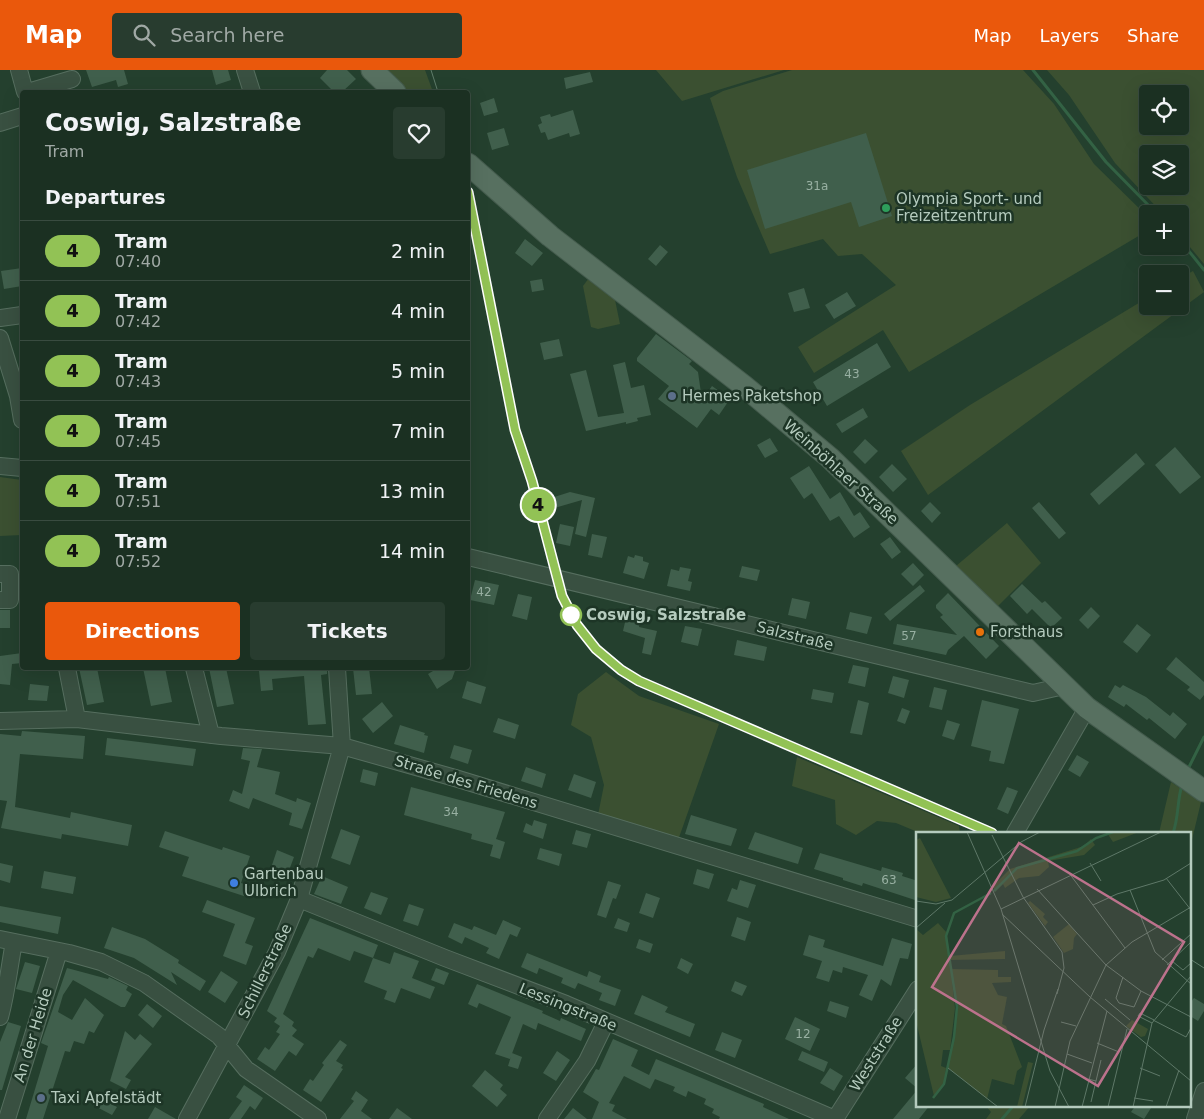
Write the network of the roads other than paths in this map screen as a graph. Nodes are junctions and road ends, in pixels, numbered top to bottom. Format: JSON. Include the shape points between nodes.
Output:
{"nodes":[{"id":1,"x":18,"y":70,"type":"edge"},
{"id":2,"x":245,"y":70,"type":"edge"},
{"id":3,"x":372,"y":70,"type":"edge"},
{"id":4,"x":72,"y":81,"type":"edge"},
{"id":5,"x":26,"y":90,"type":"edge"},
{"id":6,"x":35,"y":90,"type":"edge"},
{"id":7,"x":251,"y":90,"type":"edge"},
{"id":8,"x":392,"y":90,"type":"edge"},
{"id":9,"x":20,"y":117,"type":"edge"},
{"id":10,"x":0,"y":123,"type":"edge"},
{"id":11,"x":470,"y":166,"type":"edge"},
{"id":12,"x":20,"y":315,"type":"edge"},
{"id":13,"x":0,"y":318,"type":"edge"},
{"id":14,"x":0,"y":338,"type":"edge"},
{"id":15,"x":20,"y":408,"type":"edge"},
{"id":16,"x":0,"y":466,"type":"edge"},
{"id":17,"x":20,"y":468,"type":"edge"},
{"id":18,"x":470,"y":557,"type":"edge"},
{"id":19,"x":0,"y":574,"type":"edge"},
{"id":20,"x":0,"y":600,"type":"edge"},
{"id":21,"x":67,"y":670,"type":"edge"},
{"id":22,"x":195,"y":670,"type":"edge"},
{"id":23,"x":337,"y":670,"type":"edge"},
{"id":24,"x":1064,"y":686,"type":"junction"},
{"id":25,"x":1087,"y":708,"type":"junction"},
{"id":26,"x":77,"y":719,"type":"junction"},
{"id":27,"x":0,"y":721,"type":"edge"},
{"id":28,"x":211,"y":735,"type":"junction"},
{"id":29,"x":342,"y":746,"type":"junction"},
{"id":30,"x":1191,"y":781,"type":"edge"},
{"id":31,"x":1016,"y":832,"type":"edge"},
{"id":32,"x":299,"y":899,"type":"junction"},
{"id":33,"x":916,"y":918,"type":"edge"},
{"id":34,"x":7,"y":940,"type":"edge"},
{"id":35,"x":59,"y":950,"type":"junction"},
{"id":36,"x":3,"y":980,"type":"edge"},
{"id":37,"x":916,"y":992,"type":"edge"},
{"id":38,"x":0,"y":1017,"type":"edge"},
{"id":39,"x":606,"y":1022,"type":"junction"},
{"id":40,"x":228,"y":1046,"type":"junction"},
{"id":41,"x":1204,"y":1091,"type":"edge"},
{"id":42,"x":7,"y":1119,"type":"edge"},
{"id":43,"x":188,"y":1119,"type":"edge"},
{"id":44,"x":318,"y":1119,"type":"edge"},
{"id":45,"x":548,"y":1119,"type":"edge"},
{"id":46,"x":835,"y":1119,"type":"edge"},
{"id":47,"x":1196,"y":1119,"type":"edge"}],
"edges":[{"from":1,"to":5,"type":"street"},
{"from":2,"to":7,"type":"street"},
{"from":3,"to":8,"type":"main road"},
{"from":4,"to":6,"type":"street"},
{"from":9,"to":10,"type":"street"},
{"from":11,"to":24,"type":"main road","name":"Weinböhlaer Straße","via":[[544,231],[744,386],[830,458]]},
{"from":12,"to":13,"type":"street"},
{"from":14,"to":15,"type":"street"},
{"from":16,"to":17,"type":"street"},
{"from":18,"to":24,"type":"street","name":"Salzstraße","via":[[1033,693]]},
{"from":19,"to":20,"type":"street","via":[[10,574],[10,600]]},
{"from":21,"to":26,"type":"street"},
{"from":22,"to":28,"type":"street"},
{"from":23,"to":29,"type":"street","name":"Schillerstraße"},
{"from":24,"to":25,"type":"main road","name":"Weinböhlaer Straße"},
{"from":25,"to":30,"type":"main road","name":"Weinböhlaer Straße"},
{"from":25,"to":31,"type":"street"},
{"from":26,"to":27,"type":"street","name":"Straße des Friedens"},
{"from":26,"to":28,"type":"street","name":"Straße des Friedens"},
{"from":28,"to":29,"type":"street","name":"Straße des Friedens"},
{"from":29,"to":32,"type":"street","name":"Schillerstraße"},
{"from":29,"to":33,"type":"street","name":"Straße des Friedens"},
{"from":32,"to":39,"type":"street","name":"Lessingstraße"},
{"from":32,"to":40,"type":"street","name":"Schillerstraße","via":[[277,952]]},
{"from":34,"to":35,"type":"street"},
{"from":34,"to":36,"type":"street"},
{"from":35,"to":40,"type":"street","via":[[101,962],[138,979],[219,1036]]},
{"from":35,"to":42,"type":"street","name":"An der Heide"},
{"from":36,"to":38,"type":"street","via":[[8,989]]},
{"from":37,"to":46,"type":"street","name":"Weststraße"},
{"from":39,"to":45,"type":"street","via":[[581,1072]]},
{"from":39,"to":46,"type":"street","name":"Lessingstraße"},
{"from":40,"to":43,"type":"street","name":"Schillerstraße"},
{"from":40,"to":44,"type":"street","via":[[246,1069]]},
{"from":41,"to":47,"type":"street"}]}
